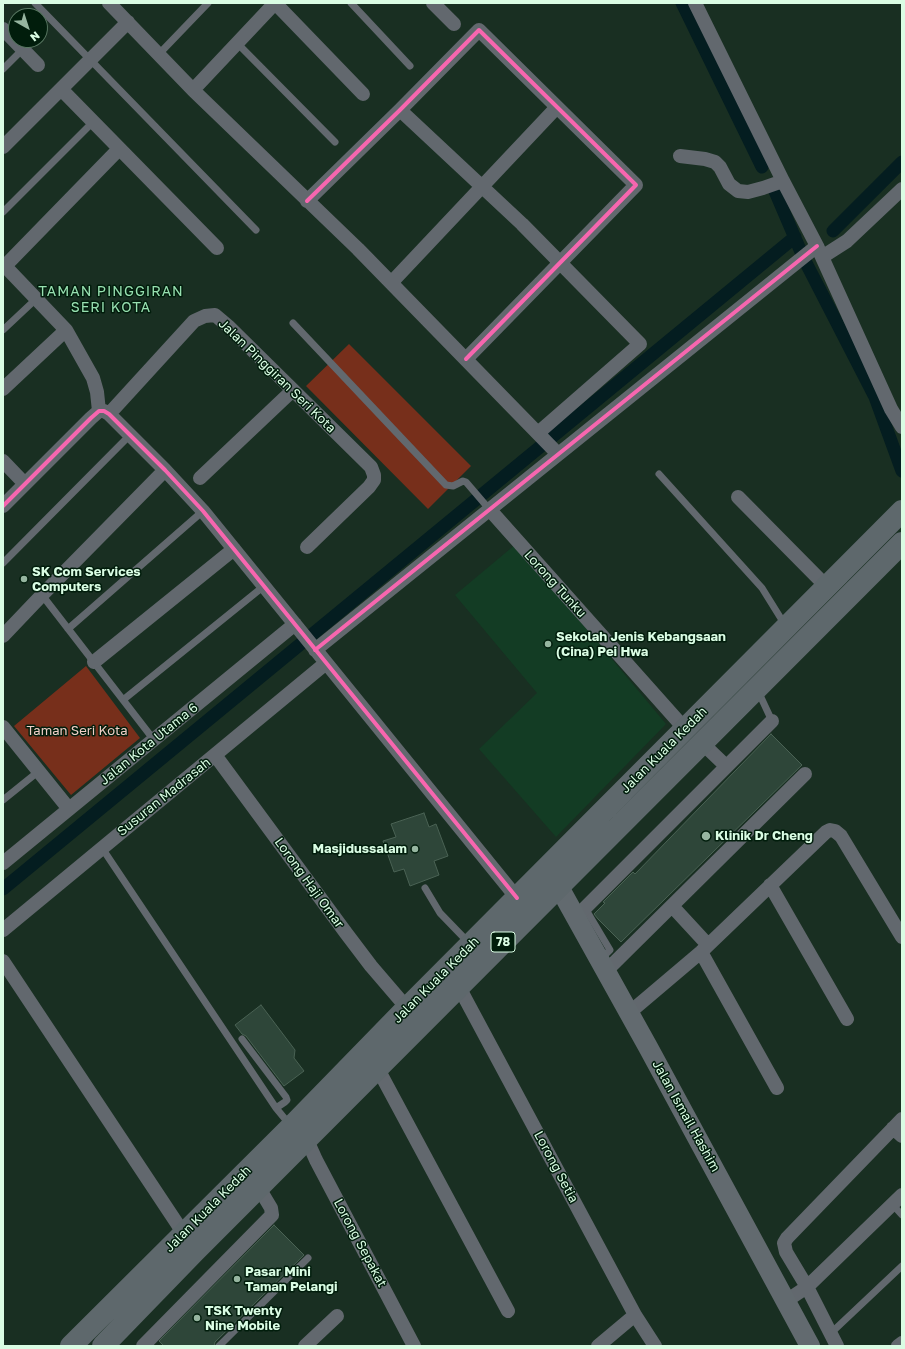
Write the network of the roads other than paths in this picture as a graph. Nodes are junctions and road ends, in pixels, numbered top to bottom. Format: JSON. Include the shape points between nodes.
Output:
{"nodes":[{"id":1,"x":35,"y":3,"type":"edge"},
{"id":2,"x":109,"y":3,"type":"edge"},
{"id":3,"x":208,"y":3,"type":"edge"},
{"id":4,"x":275,"y":3,"type":"edge"},
{"id":5,"x":351,"y":3,"type":"edge"},
{"id":6,"x":433,"y":3,"type":"edge"},
{"id":7,"x":695,"y":3,"type":"edge"},
{"id":8,"x":128,"y":22,"type":"junction"},
{"id":9,"x":454,"y":24,"type":"dead end"},
{"id":10,"x":3,"y":29,"type":"edge"},
{"id":11,"x":237,"y":43,"type":"junction"},
{"id":12,"x":23,"y":49,"type":"junction"},
{"id":13,"x":159,"y":54,"type":"junction"},
{"id":14,"x":90,"y":60,"type":"junction"},
{"id":15,"x":38,"y":65,"type":"dead end"},
{"id":16,"x":410,"y":66,"type":"dead end"},
{"id":17,"x":3,"y":69,"type":"edge"},
{"id":18,"x":61,"y":89,"type":"junction"},
{"id":19,"x":193,"y":90,"type":"junction"},
{"id":20,"x":364,"y":94,"type":"dead end"},
{"id":21,"x":557,"y":107,"type":"junction"},
{"id":22,"x":400,"y":110,"type":"junction"},
{"id":23,"x":93,"y":122,"type":"junction"},
{"id":24,"x":335,"y":142,"type":"dead end"},
{"id":25,"x":3,"y":146,"type":"edge"},
{"id":26,"x":119,"y":149,"type":"junction"},
{"id":27,"x":680,"y":156,"type":"dead end"},
{"id":28,"x":783,"y":181,"type":"junction"},
{"id":29,"x":482,"y":187,"type":"junction"},
{"id":30,"x":902,"y":189,"type":"edge"},
{"id":31,"x":307,"y":201,"type":"junction"},
{"id":32,"x":3,"y":212,"type":"edge"},
{"id":33,"x":256,"y":230,"type":"dead end"},
{"id":34,"x":217,"y":248,"type":"dead end"},
{"id":35,"x":819,"y":255,"type":"junction"},
{"id":36,"x":560,"y":263,"type":"junction"},
{"id":37,"x":4,"y":266,"type":"edge"},
{"id":38,"x":391,"y":283,"type":"junction"},
{"id":39,"x":36,"y":299,"type":"junction"},
{"id":40,"x":293,"y":323,"type":"dead end"},
{"id":41,"x":3,"y":330,"type":"edge"},
{"id":42,"x":66,"y":330,"type":"junction"},
{"id":43,"x":466,"y":359,"type":"junction"},
{"id":44,"x":3,"y":389,"type":"edge"},
{"id":45,"x":293,"y":390,"type":"junction"},
{"id":46,"x":104,"y":413,"type":"junction"},
{"id":47,"x":902,"y":427,"type":"edge"},
{"id":48,"x":130,"y":435,"type":"junction"},
{"id":49,"x":547,"y":443,"type":"junction"},
{"id":50,"x":3,"y":461,"type":"edge"},
{"id":51,"x":165,"y":470,"type":"junction"},
{"id":52,"x":659,"y":474,"type":"dead end"},
{"id":53,"x":200,"y":478,"type":"dead end"},
{"id":54,"x":25,"y":484,"type":"junction"},
{"id":55,"x":738,"y":496,"type":"dead end"},
{"id":56,"x":486,"y":505,"type":"junction"},
{"id":57,"x":3,"y":506,"type":"edge"},
{"id":58,"x":203,"y":511,"type":"junction"},
{"id":59,"x":902,"y":511,"type":"edge"},
{"id":60,"x":899,"y":546,"type":"edge"},
{"id":61,"x":307,"y":547,"type":"dead end"},
{"id":62,"x":234,"y":549,"type":"junction"},
{"id":63,"x":3,"y":563,"type":"edge"},
{"id":64,"x":264,"y":586,"type":"junction"},
{"id":65,"x":826,"y":586,"type":"junction"},
{"id":66,"x":42,"y":595,"type":"junction"},
{"id":67,"x":786,"y":627,"type":"junction"},
{"id":68,"x":297,"y":628,"type":"junction"},
{"id":69,"x":68,"y":629,"type":"junction"},
{"id":70,"x":3,"y":636,"type":"edge"},
{"id":71,"x":312,"y":646,"type":"junction"},
{"id":72,"x":94,"y":662,"type":"junction"},
{"id":73,"x":326,"y":663,"type":"junction"},
{"id":74,"x":757,"y":689,"type":"junction"},
{"id":75,"x":123,"y":700,"type":"junction"},
{"id":76,"x":772,"y":721,"type":"joint"},
{"id":77,"x":685,"y":730,"type":"junction"},
{"id":78,"x":5,"y":733,"type":"edge"},
{"id":79,"x":154,"y":740,"type":"junction"},
{"id":80,"x":702,"y":743,"type":"junction"},
{"id":81,"x":215,"y":755,"type":"junction"},
{"id":82,"x":726,"y":766,"type":"junction"},
{"id":83,"x":39,"y":771,"type":"junction"},
{"id":84,"x":805,"y":774,"type":"dead end"},
{"id":85,"x":3,"y":800,"type":"edge"},
{"id":86,"x":69,"y":809,"type":"junction"},
{"id":87,"x":102,"y":848,"type":"junction"},
{"id":88,"x":3,"y":863,"type":"edge"},
{"id":89,"x":770,"y":885,"type":"junction"},
{"id":90,"x":559,"y":887,"type":"junction"},
{"id":91,"x":425,"y":888,"type":"dead end"},
{"id":92,"x":517,"y":898,"type":"junction"},
{"id":93,"x":672,"y":906,"type":"junction"},
{"id":94,"x":581,"y":912,"type":"junction"},
{"id":95,"x":3,"y":930,"type":"edge"},
{"id":96,"x":902,"y":937,"type":"edge"},
{"id":97,"x":470,"y":944,"type":"junction"},
{"id":98,"x":704,"y":949,"type":"junction"},
{"id":99,"x":3,"y":961,"type":"edge"},
{"id":100,"x":602,"y":965,"type":"junction"},
{"id":101,"x":459,"y":987,"type":"junction"},
{"id":102,"x":407,"y":1008,"type":"junction"},
{"id":103,"x":629,"y":1014,"type":"junction"},
{"id":104,"x":847,"y":1019,"type":"dead end"},
{"id":105,"x":242,"y":1039,"type":"dead end"},
{"id":106,"x":378,"y":1069,"type":"junction"},
{"id":107,"x":777,"y":1088,"type":"dead end"},
{"id":108,"x":276,"y":1108,"type":"junction"},
{"id":109,"x":899,"y":1128,"type":"edge"},
{"id":110,"x":299,"y":1133,"type":"junction"},
{"id":111,"x":258,"y":1188,"type":"junction"},
{"id":112,"x":899,"y":1205,"type":"edge"},
{"id":113,"x":189,"y":1242,"type":"junction"},
{"id":114,"x":308,"y":1258,"type":"dead end"},
{"id":115,"x":902,"y":1266,"type":"edge"},
{"id":116,"x":807,"y":1287,"type":"junction"},
{"id":117,"x":786,"y":1301,"type":"junction"},
{"id":118,"x":508,"y":1311,"type":"dead end"},
{"id":119,"x":635,"y":1315,"type":"junction"},
{"id":120,"x":337,"y":1316,"type":"dead end"},
{"id":121,"x":97,"y":1320,"type":"junction"},
{"id":122,"x":831,"y":1333,"type":"junction"},
{"id":123,"x":112,"y":1343,"type":"edge"},
{"id":124,"x":902,"y":1343,"type":"edge"},
{"id":125,"x":71,"y":1346,"type":"edge"},
{"id":126,"x":143,"y":1346,"type":"edge"},
{"id":127,"x":220,"y":1346,"type":"edge"},
{"id":128,"x":305,"y":1346,"type":"edge"},
{"id":129,"x":414,"y":1346,"type":"edge"},
{"id":130,"x":598,"y":1346,"type":"edge"},
{"id":131,"x":655,"y":1346,"type":"edge"},
{"id":132,"x":810,"y":1346,"type":"edge"},
{"id":133,"x":838,"y":1346,"type":"edge"},
{"id":134,"x":898,"y":1346,"type":"edge"}],
"edges":[{"from":1,"to":14,"type":"lane"},
{"from":2,"to":8,"type":"street"},
{"from":3,"to":13,"type":"lane"},
{"from":4,"to":11,"type":"street"},
{"from":4,"to":20,"type":"street"},
{"from":5,"to":16,"type":"lane"},
{"from":6,"to":9,"type":"street"},
{"from":7,"to":28,"type":"street"},
{"from":8,"to":13,"type":"street"},
{"from":8,"to":14,"type":"street"},
{"from":10,"to":12,"type":"street"},
{"from":11,"to":19,"type":"street"},
{"from":11,"to":24,"type":"lane"},
{"from":12,"to":15,"type":"street"},
{"from":12,"to":17,"type":"lane"},
{"from":13,"to":19,"type":"street"},
{"from":14,"to":18,"type":"street"},
{"from":14,"to":33,"type":"lane"},
{"from":18,"to":23,"type":"street"},
{"from":18,"to":25,"type":"street"},
{"from":19,"to":31,"type":"street"},
{"from":21,"to":22,"type":"street","via":[[479,30]]},
{"from":21,"to":29,"type":"street"},
{"from":21,"to":36,"type":"street","via":[[636,185]]},
{"from":22,"to":29,"type":"street"},
{"from":22,"to":31,"type":"street"},
{"from":23,"to":26,"type":"street"},
{"from":23,"to":32,"type":"lane"},
{"from":26,"to":34,"type":"street"},
{"from":26,"to":37,"type":"street"},
{"from":27,"to":28,"type":"street","via":[[715,162],[729,184],[738,191],[748,192]]},
{"from":28,"to":35,"type":"street"},
{"from":29,"to":36,"type":"street"},
{"from":29,"to":38,"type":"street"},
{"from":30,"to":35,"type":"street","via":[[847,241]]},
{"from":31,"to":38,"type":"street"},
{"from":35,"to":47,"type":"street","via":[[891,409]]},
{"from":35,"to":49,"type":"street","via":[[800,259]]},
{"from":36,"to":43,"type":"street"},
{"from":36,"to":49,"type":"street","via":[[640,344]]},
{"from":37,"to":39,"type":"street"},
{"from":38,"to":43,"type":"street"},
{"from":39,"to":41,"type":"lane"},
{"from":39,"to":42,"type":"street"},
{"from":40,"to":56,"type":"lane","via":[[446,485],[453,486],[466,482]]},
{"from":42,"to":44,"type":"street"},
{"from":42,"to":46,"type":"street","via":[[93,378]]},
{"from":43,"to":49,"type":"street"},
{"from":45,"to":46,"type":"street","name":"Jalan Pinggiran Seri Kota","via":[[215,315],[205,316],[194,321]]},
{"from":45,"to":53,"type":"street"},
{"from":45,"to":61,"type":"street","name":"Jalan Pinggiran Seri Kota","via":[[371,467],[374,475],[369,487]]},
{"from":46,"to":48,"type":"street"},
{"from":46,"to":54,"type":"street","name":"Jalan Pinggiran Seri Kota","via":[[90,418]]},
{"from":48,"to":51,"type":"street"},
{"from":48,"to":63,"type":"lane"},
{"from":49,"to":56,"type":"street"},
{"from":50,"to":54,"type":"street"},
{"from":51,"to":58,"type":"street"},
{"from":51,"to":66,"type":"street"},
{"from":52,"to":67,"type":"lane","via":[[762,588]]},
{"from":54,"to":57,"type":"street","name":"Jalan Pinggiran Seri Kota"},
{"from":55,"to":65,"type":"street"},
{"from":56,"to":71,"type":"street"},
{"from":56,"to":77,"type":"street","name":"Lorong Tunku"},
{"from":58,"to":62,"type":"street"},
{"from":58,"to":69,"type":"lane"},
{"from":59,"to":65,"type":"main road","name":"Jalan Kuala Kedah","number":"78"},
{"from":60,"to":74,"type":"main road","name":"Jalan Kuala Kedah","number":"78"},
{"from":62,"to":64,"type":"street"},
{"from":62,"to":72,"type":"street"},
{"from":64,"to":68,"type":"street"},
{"from":64,"to":75,"type":"lane"},
{"from":65,"to":67,"type":"main road","name":"Jalan Kuala Kedah","number":"78"},
{"from":66,"to":69,"type":"lane"},
{"from":66,"to":70,"type":"street"},
{"from":67,"to":77,"type":"main road","name":"Jalan Kuala Kedah","number":"78"},
{"from":68,"to":71,"type":"street"},
{"from":68,"to":79,"type":"street","name":"Jalan Kota Utama 6"},
{"from":69,"to":72,"type":"lane"},
{"from":71,"to":73,"type":"street"},
{"from":72,"to":75,"type":"lane"},
{"from":73,"to":81,"type":"street","name":"Susuran Madrasah"},
{"from":73,"to":92,"type":"street"},
{"from":74,"to":76,"type":"lane"},
{"from":74,"to":80,"type":"main road","name":"Jalan Kuala Kedah","number":"78"},
{"from":75,"to":79,"type":"lane"},
{"from":76,"to":82,"type":"street"},
{"from":77,"to":92,"type":"main road","name":"Jalan Kuala Kedah","number":"78"},
{"from":78,"to":83,"type":"street"},
{"from":79,"to":86,"type":"street","name":"Jalan Kota Utama 6"},
{"from":80,"to":82,"type":"street"},
{"from":80,"to":90,"type":"main road","name":"Jalan Kuala Kedah","number":"78"},
{"from":81,"to":87,"type":"street","name":"Susuran Madrasah"},
{"from":81,"to":102,"type":"street","name":"Lorong Haji Omar","via":[[371,966]]},
{"from":82,"to":94,"type":"street"},
{"from":83,"to":85,"type":"lane"},
{"from":83,"to":86,"type":"street"},
{"from":84,"to":93,"type":"street"},
{"from":86,"to":88,"type":"street","name":"Jalan Kota Utama 6"},
{"from":87,"to":95,"type":"street","name":"Susuran Madrasah"},
{"from":87,"to":108,"type":"lane"},
{"from":89,"to":96,"type":"street","via":[[826,832],[835,831],[841,836]]},
{"from":89,"to":98,"type":"street"},
{"from":89,"to":104,"type":"street"},
{"from":90,"to":94,"type":"street","name":"Jalan Ismail Hashim"},
{"from":90,"to":101,"type":"main road","name":"Jalan Kuala Kedah","number":"78"},
{"from":91,"to":97,"type":"lane","via":[[440,913]]},
{"from":92,"to":97,"type":"main road","name":"Jalan Kuala Kedah","number":"78"},
{"from":93,"to":98,"type":"street"},
{"from":93,"to":100,"type":"street"},
{"from":94,"to":100,"type":"street","name":"Jalan Ismail Hashim"},
{"from":97,"to":102,"type":"main road","name":"Jalan Kuala Kedah","number":"78"},
{"from":98,"to":103,"type":"street"},
{"from":98,"to":107,"type":"street"},
{"from":99,"to":113,"type":"street"},
{"from":100,"to":103,"type":"street","name":"Jalan Ismail Hashim"},
{"from":101,"to":106,"type":"main road","name":"Jalan Kuala Kedah","number":"78"},
{"from":101,"to":119,"type":"street","name":"Lorong Setia"},
{"from":102,"to":110,"type":"main road","name":"Jalan Kuala Kedah","number":"78"},
{"from":103,"to":117,"type":"street","name":"Jalan Ismail Hashim"},
{"from":105,"to":108,"type":"lane","via":[[286,1097],[287,1100]]},
{"from":106,"to":110,"type":"main road","name":"Jalan Kuala Kedah","number":"78"},
{"from":106,"to":118,"type":"street"},
{"from":108,"to":110,"type":"lane"},
{"from":109,"to":116,"type":"street","via":[[784,1243],[786,1252]]},
{"from":110,"to":111,"type":"main road","name":"Jalan Kuala Kedah","number":"78"},
{"from":110,"to":113,"type":"main road","name":"Jalan Kuala Kedah","number":"78"},
{"from":110,"to":129,"type":"street","name":"Lorong Sepakat","via":[[316,1160]]},
{"from":111,"to":113,"type":"main road","name":"Jalan Kuala Kedah","number":"78"},
{"from":111,"to":126,"type":"street","via":[[272,1208],[272,1215]]},
{"from":112,"to":116,"type":"street"},
{"from":113,"to":121,"type":"main road","name":"Jalan Kuala Kedah","number":"78"},
{"from":113,"to":123,"type":"main road","name":"Jalan Kuala Kedah","number":"78"},
{"from":114,"to":127,"type":"lane"},
{"from":115,"to":122,"type":"lane"},
{"from":116,"to":117,"type":"street"},
{"from":116,"to":122,"type":"street"},
{"from":117,"to":132,"type":"street","name":"Jalan Ismail Hashim"},
{"from":119,"to":130,"type":"street"},
{"from":119,"to":131,"type":"street","name":"Lorong Setia"},
{"from":120,"to":128,"type":"street"},
{"from":121,"to":123,"type":"street"},
{"from":121,"to":125,"type":"main road","name":"Jalan Kuala Kedah","number":"78"},
{"from":122,"to":133,"type":"street"},
{"from":124,"to":134,"type":"street"}]}
